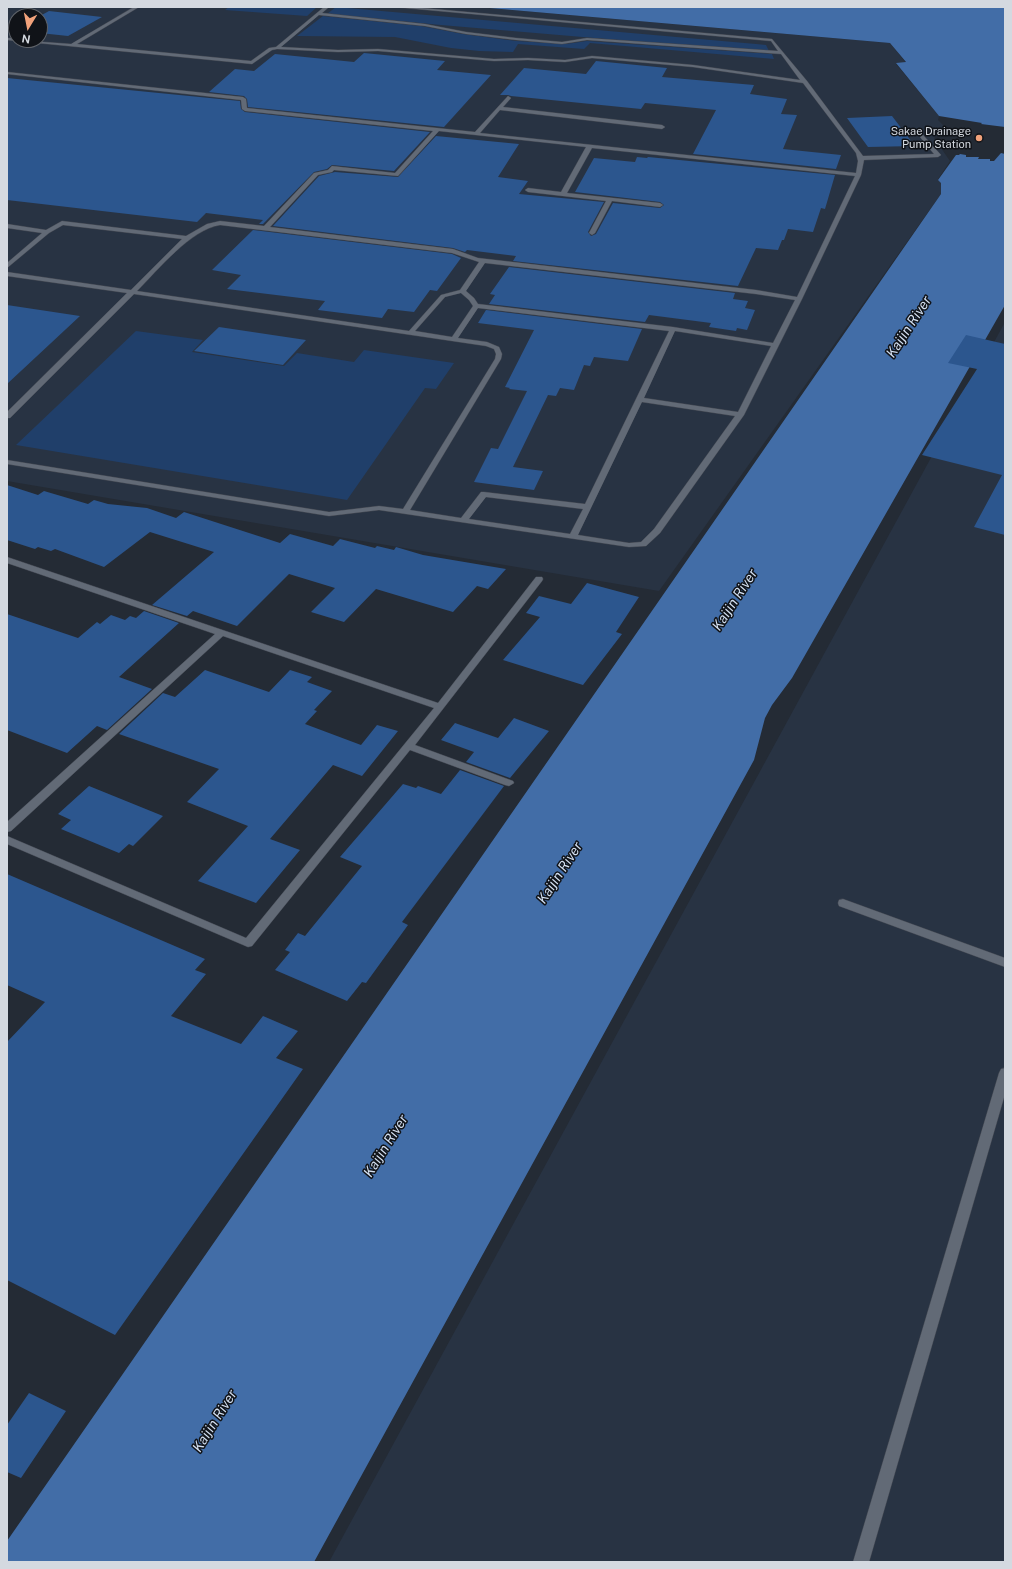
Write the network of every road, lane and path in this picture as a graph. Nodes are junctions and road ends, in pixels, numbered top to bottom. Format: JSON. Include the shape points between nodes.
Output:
{"nodes":[{"id":1,"x":136,"y":7,"type":"edge"},
{"id":2,"x":327,"y":7,"type":"edge"},
{"id":3,"x":396,"y":7,"type":"edge"},
{"id":4,"x":318,"y":14,"type":"junction"},
{"id":5,"x":7,"y":39,"type":"edge"},
{"id":6,"x":71,"y":46,"type":"junction"},
{"id":7,"x":277,"y":48,"type":"junction"},
{"id":8,"x":782,"y":53,"type":"junction"},
{"id":9,"x":7,"y":73,"type":"edge"},
{"id":10,"x":805,"y":82,"type":"junction"},
{"id":11,"x":508,"y":98,"type":"dead end"},
{"id":12,"x":500,"y":108,"type":"junction"},
{"id":13,"x":662,"y":127,"type":"dead end"},
{"id":14,"x":437,"y":130,"type":"junction"},
{"id":15,"x":476,"y":134,"type":"junction"},
{"id":16,"x":923,"y":137,"type":"dead end"},
{"id":17,"x":590,"y":146,"type":"junction"},
{"id":18,"x":862,"y":158,"type":"junction"},
{"id":19,"x":858,"y":175,"type":"junction"},
{"id":20,"x":528,"y":190,"type":"dead end"},
{"id":21,"x":563,"y":194,"type":"junction"},
{"id":22,"x":610,"y":199,"type":"junction"},
{"id":23,"x":660,"y":205,"type":"dead end"},
{"id":24,"x":7,"y":226,"type":"edge"},
{"id":25,"x":266,"y":228,"type":"junction"},
{"id":26,"x":47,"y":232,"type":"junction"},
{"id":27,"x":592,"y":233,"type":"dead end"},
{"id":28,"x":187,"y":238,"type":"junction"},
{"id":29,"x":484,"y":260,"type":"junction"},
{"id":30,"x":7,"y":266,"type":"edge"},
{"id":31,"x":7,"y":274,"type":"edge"},
{"id":32,"x":133,"y":291,"type":"junction"},
{"id":33,"x":462,"y":291,"type":"junction"},
{"id":34,"x":799,"y":299,"type":"junction"},
{"id":35,"x":476,"y":306,"type":"junction"},
{"id":36,"x":672,"y":329,"type":"junction"},
{"id":37,"x":410,"y":333,"type":"junction"},
{"id":38,"x":454,"y":339,"type":"junction"},
{"id":39,"x":775,"y":345,"type":"junction"},
{"id":40,"x":639,"y":399,"type":"junction"},
{"id":41,"x":740,"y":415,"type":"junction"},
{"id":42,"x":7,"y":416,"type":"edge"},
{"id":43,"x":7,"y":462,"type":"edge"},
{"id":44,"x":587,"y":508,"type":"junction"},
{"id":45,"x":405,"y":512,"type":"junction"},
{"id":46,"x":463,"y":520,"type":"junction"},
{"id":47,"x":573,"y":538,"type":"junction"},
{"id":48,"x":7,"y":560,"type":"edge"},
{"id":49,"x":540,"y":579,"type":"dead end"},
{"id":50,"x":221,"y":633,"type":"junction"},
{"id":51,"x":440,"y":708,"type":"junction"},
{"id":52,"x":408,"y":746,"type":"junction"},
{"id":53,"x":509,"y":783,"type":"dead end"},
{"id":54,"x":7,"y":828,"type":"edge"},
{"id":55,"x":7,"y":840,"type":"edge"},
{"id":56,"x":842,"y":903,"type":"dead end"},
{"id":57,"x":1005,"y":962,"type":"edge"},
{"id":58,"x":1005,"y":1074,"type":"edge"},
{"id":59,"x":861,"y":1562,"type":"edge"}],
"edges":[{"from":1,"to":6,"type":"street"},
{"from":2,"to":4,"type":"street"},
{"from":3,"to":8,"type":"street","via":[[772,40]]},
{"from":4,"to":7,"type":"street"},
{"from":4,"to":8,"type":"street","via":[[562,43],[587,39]]},
{"from":5,"to":6,"type":"street"},
{"from":6,"to":7,"type":"street","via":[[252,63]]},
{"from":7,"to":10,"type":"street","via":[[378,50],[494,60],[565,61],[592,57],[693,66]]},
{"from":8,"to":10,"type":"street"},
{"from":9,"to":14,"type":"street","via":[[243,99],[245,109]]},
{"from":10,"to":18,"type":"street"},
{"from":11,"to":12,"type":"street"},
{"from":12,"to":13,"type":"street"},
{"from":12,"to":15,"type":"street"},
{"from":14,"to":15,"type":"street"},
{"from":14,"to":25,"type":"street","via":[[396,175],[332,168],[330,171],[316,174]]},
{"from":15,"to":17,"type":"street"},
{"from":16,"to":18,"type":"street","via":[[938,155]]},
{"from":17,"to":19,"type":"street"},
{"from":17,"to":21,"type":"street"},
{"from":18,"to":19,"type":"street"},
{"from":19,"to":34,"type":"street"},
{"from":20,"to":21,"type":"street"},
{"from":21,"to":22,"type":"street"},
{"from":22,"to":23,"type":"street"},
{"from":22,"to":27,"type":"street"},
{"from":24,"to":26,"type":"street"},
{"from":25,"to":28,"type":"street","via":[[220,223],[209,225]]},
{"from":25,"to":29,"type":"street","via":[[453,252]]},
{"from":26,"to":28,"type":"street","via":[[62,223]]},
{"from":26,"to":30,"type":"street"},
{"from":28,"to":32,"type":"street"},
{"from":29,"to":33,"type":"street"},
{"from":29,"to":34,"type":"street"},
{"from":31,"to":32,"type":"street"},
{"from":32,"to":37,"type":"street"},
{"from":32,"to":42,"type":"street"},
{"from":33,"to":35,"type":"street"},
{"from":33,"to":37,"type":"street","via":[[443,296]]},
{"from":34,"to":39,"type":"street"},
{"from":35,"to":36,"type":"street"},
{"from":35,"to":38,"type":"street"},
{"from":36,"to":39,"type":"street"},
{"from":36,"to":40,"type":"street"},
{"from":37,"to":38,"type":"street"},
{"from":38,"to":45,"type":"street","via":[[487,344],[497,348],[500,354]]},
{"from":39,"to":41,"type":"street"},
{"from":40,"to":41,"type":"street"},
{"from":40,"to":44,"type":"street"},
{"from":41,"to":47,"type":"street","via":[[657,531],[644,544],[629,545]]},
{"from":43,"to":45,"type":"street","via":[[329,514],[380,508]]},
{"from":44,"to":46,"type":"street","via":[[484,494]]},
{"from":44,"to":47,"type":"street"},
{"from":45,"to":46,"type":"street"},
{"from":46,"to":47,"type":"street"},
{"from":48,"to":50,"type":"street"},
{"from":49,"to":51,"type":"street"},
{"from":50,"to":51,"type":"street"},
{"from":50,"to":54,"type":"street"},
{"from":51,"to":52,"type":"street"},
{"from":52,"to":53,"type":"street"},
{"from":52,"to":55,"type":"street","via":[[248,943]]},
{"from":56,"to":57,"type":"street"},
{"from":58,"to":59,"type":"street"}]}
